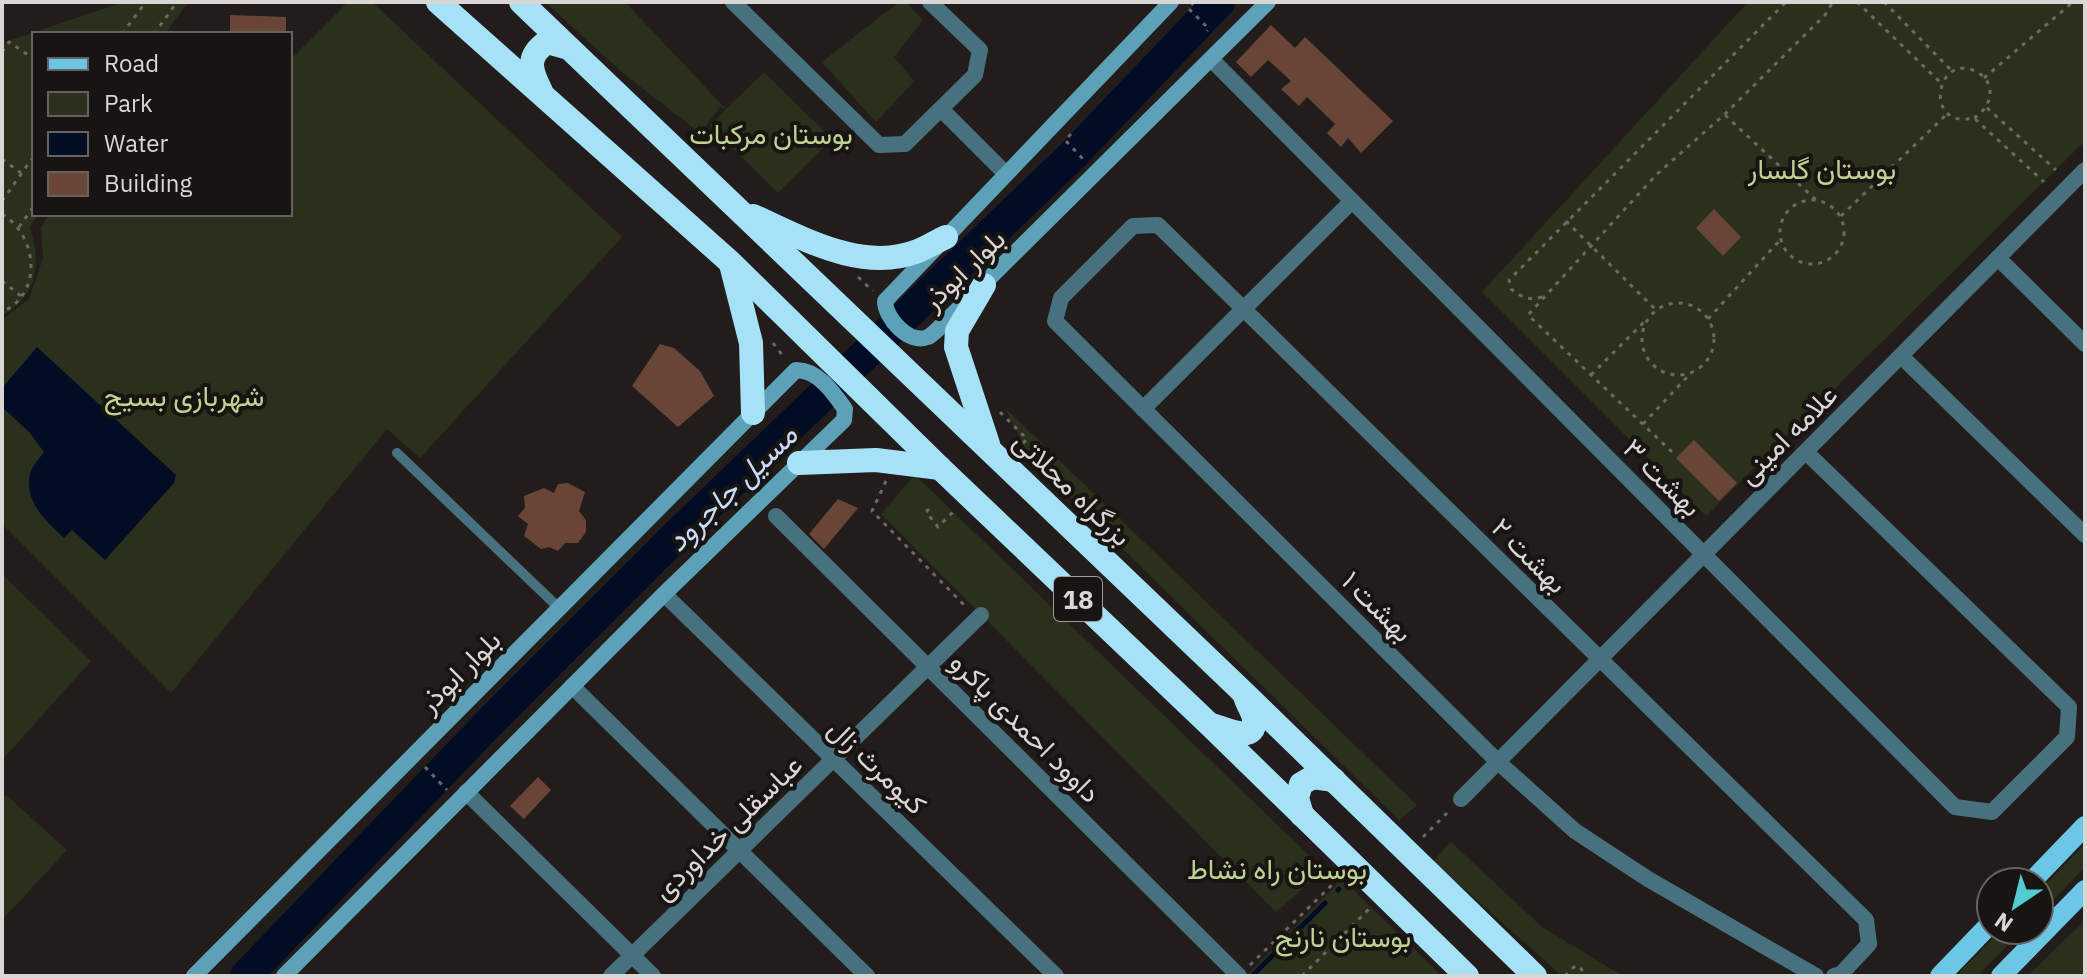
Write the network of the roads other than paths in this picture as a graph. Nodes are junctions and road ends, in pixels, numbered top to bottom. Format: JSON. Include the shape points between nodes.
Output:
{"nodes":[{"id":1,"x":438,"y":2,"type":"edge"},
{"id":2,"x":521,"y":2,"type":"edge"},
{"id":3,"x":733,"y":2,"type":"edge"},
{"id":4,"x":930,"y":2,"type":"edge"},
{"id":5,"x":1268,"y":2,"type":"edge"},
{"id":6,"x":1161,"y":5,"type":"edge"},
{"id":7,"x":565,"y":47,"type":"junction"},
{"id":8,"x":1212,"y":60,"type":"junction"},
{"id":9,"x":543,"y":93,"type":"junction"},
{"id":10,"x":941,"y":109,"type":"junction"},
{"id":11,"x":2085,"y":170,"type":"edge"},
{"id":12,"x":1006,"y":174,"type":"junction"},
{"id":13,"x":1352,"y":201,"type":"junction"},
{"id":14,"x":735,"y":208,"type":"junction"},
{"id":15,"x":1158,"y":225,"type":"joint"},
{"id":16,"x":946,"y":237,"type":"junction"},
{"id":17,"x":1998,"y":258,"type":"junction"},
{"id":18,"x":730,"y":262,"type":"junction"},
{"id":19,"x":984,"y":285,"type":"junction"},
{"id":20,"x":1244,"y":309,"type":"junction"},
{"id":21,"x":2085,"y":344,"type":"edge"},
{"id":22,"x":1901,"y":356,"type":"junction"},
{"id":23,"x":826,"y":371,"type":"junction"},
{"id":24,"x":846,"y":390,"type":"junction"},
{"id":25,"x":1143,"y":409,"type":"junction"},
{"id":26,"x":753,"y":413,"type":"junction"},
{"id":27,"x":990,"y":450,"type":"junction"},
{"id":28,"x":1806,"y":452,"type":"junction"},
{"id":29,"x":397,"y":453,"type":"dead end"},
{"id":30,"x":799,"y":463,"type":"junction"},
{"id":31,"x":940,"y":468,"type":"junction"},
{"id":32,"x":776,"y":516,"type":"dead end"},
{"id":33,"x":2085,"y":535,"type":"edge"},
{"id":34,"x":1704,"y":555,"type":"junction"},
{"id":35,"x":664,"y":594,"type":"junction"},
{"id":36,"x":559,"y":608,"type":"junction"},
{"id":37,"x":979,"y":616,"type":"road end"},
{"id":38,"x":1599,"y":660,"type":"junction"},
{"id":39,"x":928,"y":667,"type":"junction"},
{"id":40,"x":572,"y":686,"type":"junction"},
{"id":41,"x":1245,"y":694,"type":"junction"},
{"id":42,"x":1210,"y":725,"type":"junction"},
{"id":43,"x":833,"y":759,"type":"junction"},
{"id":44,"x":1498,"y":762,"type":"junction"},
{"id":45,"x":1334,"y":780,"type":"junction"},
{"id":46,"x":458,"y":793,"type":"junction"},
{"id":47,"x":1461,"y":799,"type":"road end"},
{"id":48,"x":1302,"y":815,"type":"junction"},
{"id":49,"x":2085,"y":826,"type":"edge"},
{"id":50,"x":740,"y":851,"type":"junction"},
{"id":51,"x":2046,"y":866,"type":"edge"},
{"id":52,"x":2085,"y":890,"type":"edge"},
{"id":53,"x":1975,"y":940,"type":"edge"},
{"id":54,"x":632,"y":956,"type":"junction"},
{"id":55,"x":294,"y":973,"type":"edge"},
{"id":56,"x":194,"y":976,"type":"edge"},
{"id":57,"x":611,"y":976,"type":"edge"},
{"id":58,"x":653,"y":976,"type":"edge"},
{"id":59,"x":867,"y":976,"type":"edge"},
{"id":60,"x":1056,"y":976,"type":"edge"},
{"id":61,"x":1239,"y":976,"type":"edge"},
{"id":62,"x":1467,"y":976,"type":"edge"},
{"id":63,"x":1535,"y":976,"type":"edge"},
{"id":64,"x":1816,"y":976,"type":"edge"},
{"id":65,"x":1834,"y":976,"type":"edge"},
{"id":66,"x":1940,"y":976,"type":"edge"},
{"id":67,"x":2001,"y":976,"type":"edge"}],
"edges":[{"from":1,"to":9,"type":"highway"},
{"from":2,"to":7,"type":"highway","name":"بزرگراه محلاتی"},
{"from":3,"to":10,"type":"street","via":[[879,145],[905,144]]},
{"from":4,"to":10,"type":"street","via":[[980,50],[975,75]]},
{"from":5,"to":8,"type":"main road","name":"بلوار ابوذر"},
{"from":6,"to":12,"type":"main road","name":"بلوار ابوذر"},
{"from":7,"to":9,"type":"highway","via":[[547,42],[531,58]]},
{"from":7,"to":14,"type":"highway","name":"بزرگراه محلاتی","number":"18"},
{"from":8,"to":13,"type":"street","name":"بهشت ۳"},
{"from":8,"to":19,"type":"main road","name":"بلوار ابوذر"},
{"from":9,"to":18,"type":"highway","number":"18"},
{"from":10,"to":12,"type":"street"},
{"from":11,"to":17,"type":"street","name":"علامه امینی"},
{"from":12,"to":16,"type":"main road","name":"بلوار ابوذر"},
{"from":13,"to":20,"type":"street"},
{"from":13,"to":34,"type":"street","name":"بهشت ۳"},
{"from":14,"to":16,"type":"highway","via":[[826,248],[860,257],[896,257]]},
{"from":14,"to":27,"type":"highway","name":"بزرگراه محلاتی","number":"18"},
{"from":15,"to":20,"type":"street","name":"بهشت ۲"},
{"from":15,"to":25,"type":"street","name":"بهشت ۱","via":[[1133,226],[1061,298],[1055,321]]},
{"from":16,"to":19,"type":"main road","name":"بلوار ابوذر","via":[[885,301],[887,313],[905,332],[929,336]]},
{"from":17,"to":21,"type":"street"},
{"from":17,"to":22,"type":"street","name":"علامه امینی"},
{"from":18,"to":23,"type":"highway","number":"18"},
{"from":18,"to":26,"type":"highway","via":[[751,343]]},
{"from":19,"to":27,"type":"highway","via":[[957,331],[956,347]]},
{"from":20,"to":25,"type":"street"},
{"from":20,"to":38,"type":"street","name":"بهشت ۲"},
{"from":22,"to":28,"type":"street","name":"علامه امینی"},
{"from":22,"to":33,"type":"street"},
{"from":23,"to":24,"type":"highway","number":"18"},
{"from":23,"to":26,"type":"main road","name":"بلوار ابوذر","via":[[796,370]]},
{"from":24,"to":30,"type":"main road","via":[[844,420]]},
{"from":24,"to":31,"type":"highway","number":"18"},
{"from":25,"to":44,"type":"street","name":"بهشت ۱"},
{"from":26,"to":36,"type":"main road","name":"بلوار ابوذر"},
{"from":27,"to":41,"type":"highway","name":"بزرگراه محلاتی","number":"18"},
{"from":28,"to":34,"type":"street","name":"علامه امینی"},
{"from":28,"to":34,"type":"street","name":"بهشت ۳","via":[[2069,707],[2067,737],[1992,812],[1955,807]]},
{"from":29,"to":36,"type":"lane"},
{"from":30,"to":31,"type":"highway","via":[[876,460]]},
{"from":30,"to":35,"type":"main road"},
{"from":31,"to":42,"type":"highway","number":"18"},
{"from":32,"to":39,"type":"street","name":"داوود احمدی پاکرو"},
{"from":34,"to":38,"type":"street","name":"علامه امینی"},
{"from":35,"to":40,"type":"main road"},
{"from":35,"to":43,"type":"street","name":"کیومرث زال"},
{"from":36,"to":56,"type":"main road","name":"بلوار ابوذر"},
{"from":37,"to":39,"type":"street","name":"عباسقلی خداوردی"},
{"from":38,"to":44,"type":"street","name":"علامه امینی"},
{"from":38,"to":65,"type":"street","name":"بهشت ۲","via":[[1866,920],[1869,944]]},
{"from":39,"to":43,"type":"street","name":"عباسقلی خداوردی"},
{"from":39,"to":61,"type":"street","name":"داوود احمدی پاکرو"},
{"from":40,"to":46,"type":"main road"},
{"from":40,"to":50,"type":"street"},
{"from":41,"to":42,"type":"highway","via":[[1254,718],[1249,732],[1242,735]]},
{"from":41,"to":45,"type":"highway","name":"بزرگراه محلاتی","number":"18"},
{"from":42,"to":48,"type":"highway","number":"18"},
{"from":43,"to":50,"type":"street","name":"عباسقلی خداوردی"},
{"from":43,"to":60,"type":"street","name":"کیومرث زال"},
{"from":44,"to":47,"type":"street","name":"علامه امینی"},
{"from":44,"to":64,"type":"street","name":"بهشت ۱","via":[[1575,831]]},
{"from":45,"to":48,"type":"highway","via":[[1313,777],[1301,784],[1297,798]]},
{"from":45,"to":63,"type":"highway","name":"بزرگراه محلاتی","number":"18"},
{"from":46,"to":54,"type":"street"},
{"from":46,"to":55,"type":"main road"},
{"from":48,"to":62,"type":"highway","number":"18"},
{"from":49,"to":51,"type":"main road"},
{"from":50,"to":54,"type":"street","name":"عباسقلی خداوردی"},
{"from":50,"to":59,"type":"street"},
{"from":52,"to":67,"type":"main road"},
{"from":53,"to":66,"type":"main road"},
{"from":54,"to":57,"type":"street","name":"عباسقلی خداوردی"},
{"from":54,"to":58,"type":"street"}]}
